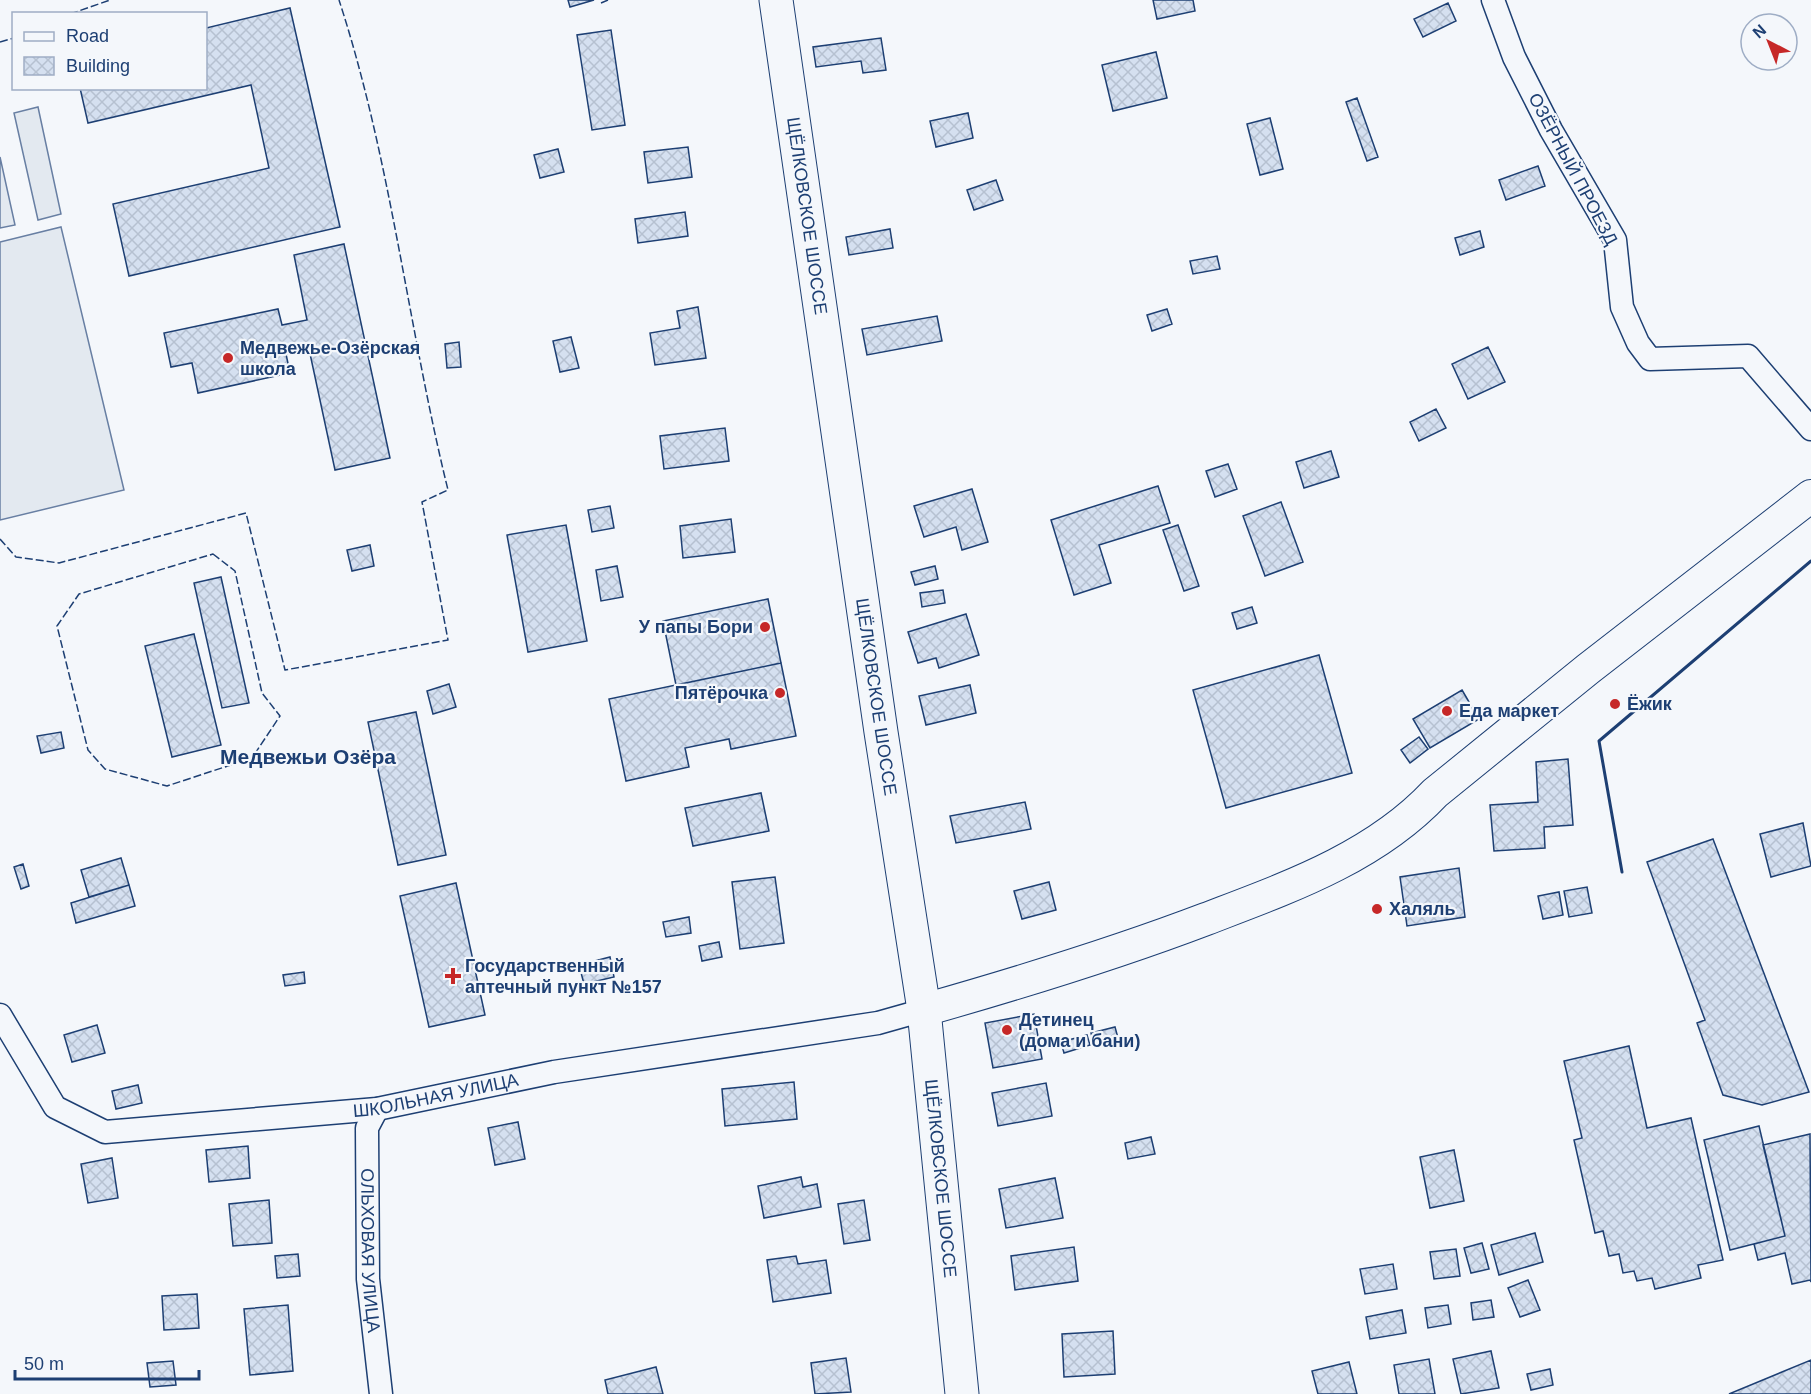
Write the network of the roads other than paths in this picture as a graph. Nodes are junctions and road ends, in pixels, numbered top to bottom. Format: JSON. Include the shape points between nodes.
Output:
{"nodes":[{"id":1,"x":776,"y":0,"type":"edge"},
{"id":2,"x":1493,"y":0,"type":"edge"},
{"id":3,"x":1811,"y":429,"type":"edge"},
{"id":4,"x":1811,"y":496,"type":"edge"},
{"id":5,"x":924,"y":1010,"type":"junction"},
{"id":6,"x":0,"y":1015,"type":"edge"},
{"id":7,"x":377,"y":1109,"type":"junction"},
{"id":8,"x":381,"y":1394,"type":"edge"},
{"id":9,"x":962,"y":1394,"type":"edge"}],
"edges":[{"from":1,"to":5,"type":"main road","name":"ЩЁЛКОВСКОЕ ШОССЕ"},
{"from":2,"to":3,"type":"street","name":"ОЗЁРНЫЙ ПРОЕЗД","via":[[1535,99],[1615,240],[1622,307],[1638,343],[1650,359],[1748,356]]},
{"from":4,"to":5,"type":"main road","via":[[1588,669],[1418,811],[1358,853],[1285,890],[1132,947]]},
{"from":5,"to":7,"type":"street","name":"ШКОЛЬНАЯ УЛИЦА","via":[[878,1023],[554,1072]]},
{"from":5,"to":9,"type":"main road","name":"ЩЁЛКОВСКОЕ ШОССЕ"},
{"from":6,"to":7,"type":"street","name":"ШКОЛЬНАЯ УЛИЦА","via":[[55,1107],[105,1132]]},
{"from":7,"to":8,"type":"street","name":"ОЛЬХОВАЯ УЛИЦА","via":[[367,1128],[368,1279]]}]}
